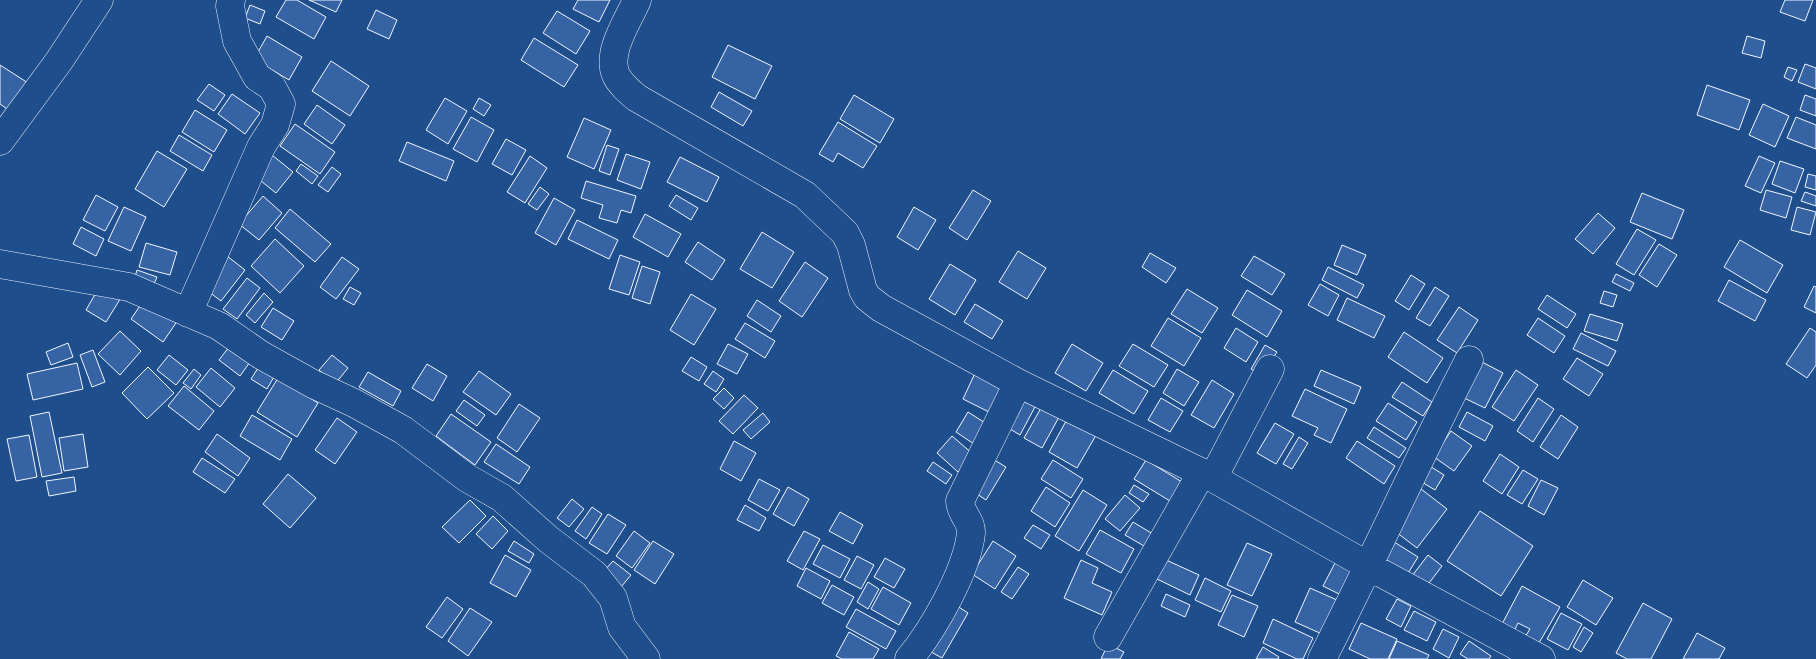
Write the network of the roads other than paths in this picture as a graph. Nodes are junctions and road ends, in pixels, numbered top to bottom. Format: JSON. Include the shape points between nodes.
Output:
{"nodes":[{"id":1,"x":98,"y":0,"type":"edge"},
{"id":2,"x":232,"y":0,"type":"edge"},
{"id":3,"x":637,"y":0,"type":"edge"},
{"id":4,"x":0,"y":141,"type":"edge"},
{"id":5,"x":0,"y":264,"type":"edge"},
{"id":6,"x":188,"y":313,"type":"junction"},
{"id":7,"x":1469,"y":360,"type":"dead end"},
{"id":8,"x":1270,"y":368,"type":"dead end"},
{"id":9,"x":1018,"y":383,"type":"junction"},
{"id":10,"x":1207,"y":475,"type":"junction"},
{"id":11,"x":1370,"y":568,"type":"junction"},
{"id":12,"x":1108,"y":637,"type":"dead end"},
{"id":13,"x":646,"y":659,"type":"edge"},
{"id":14,"x":909,"y":659,"type":"edge"},
{"id":15,"x":1322,"y":659,"type":"edge"},
{"id":16,"x":1541,"y":659,"type":"edge"}],
"edges":[{"from":1,"to":4,"type":"street"},
{"from":2,"to":6,"type":"street","via":[[230,6],[237,41],[256,77],[272,87],[281,104]]},
{"from":3,"to":9,"type":"street","via":[[616,48],[614,63],[622,84],[637,98],[805,195],[852,245],[867,298]]},
{"from":5,"to":6,"type":"street","via":[[129,287]]},
{"from":6,"to":13,"type":"street","via":[[219,326],[261,355],[395,426],[467,478],[502,498],[594,574],[613,598],[622,627]]},
{"from":7,"to":11,"type":"street"},
{"from":8,"to":10,"type":"street"},
{"from":9,"to":10,"type":"street"},
{"from":9,"to":14,"type":"street","via":[[960,501],[960,509],[971,531],[965,557],[928,636]]},
{"from":10,"to":11,"type":"street"},
{"from":10,"to":12,"type":"street"},
{"from":11,"to":15,"type":"street"},
{"from":11,"to":16,"type":"street"}]}
